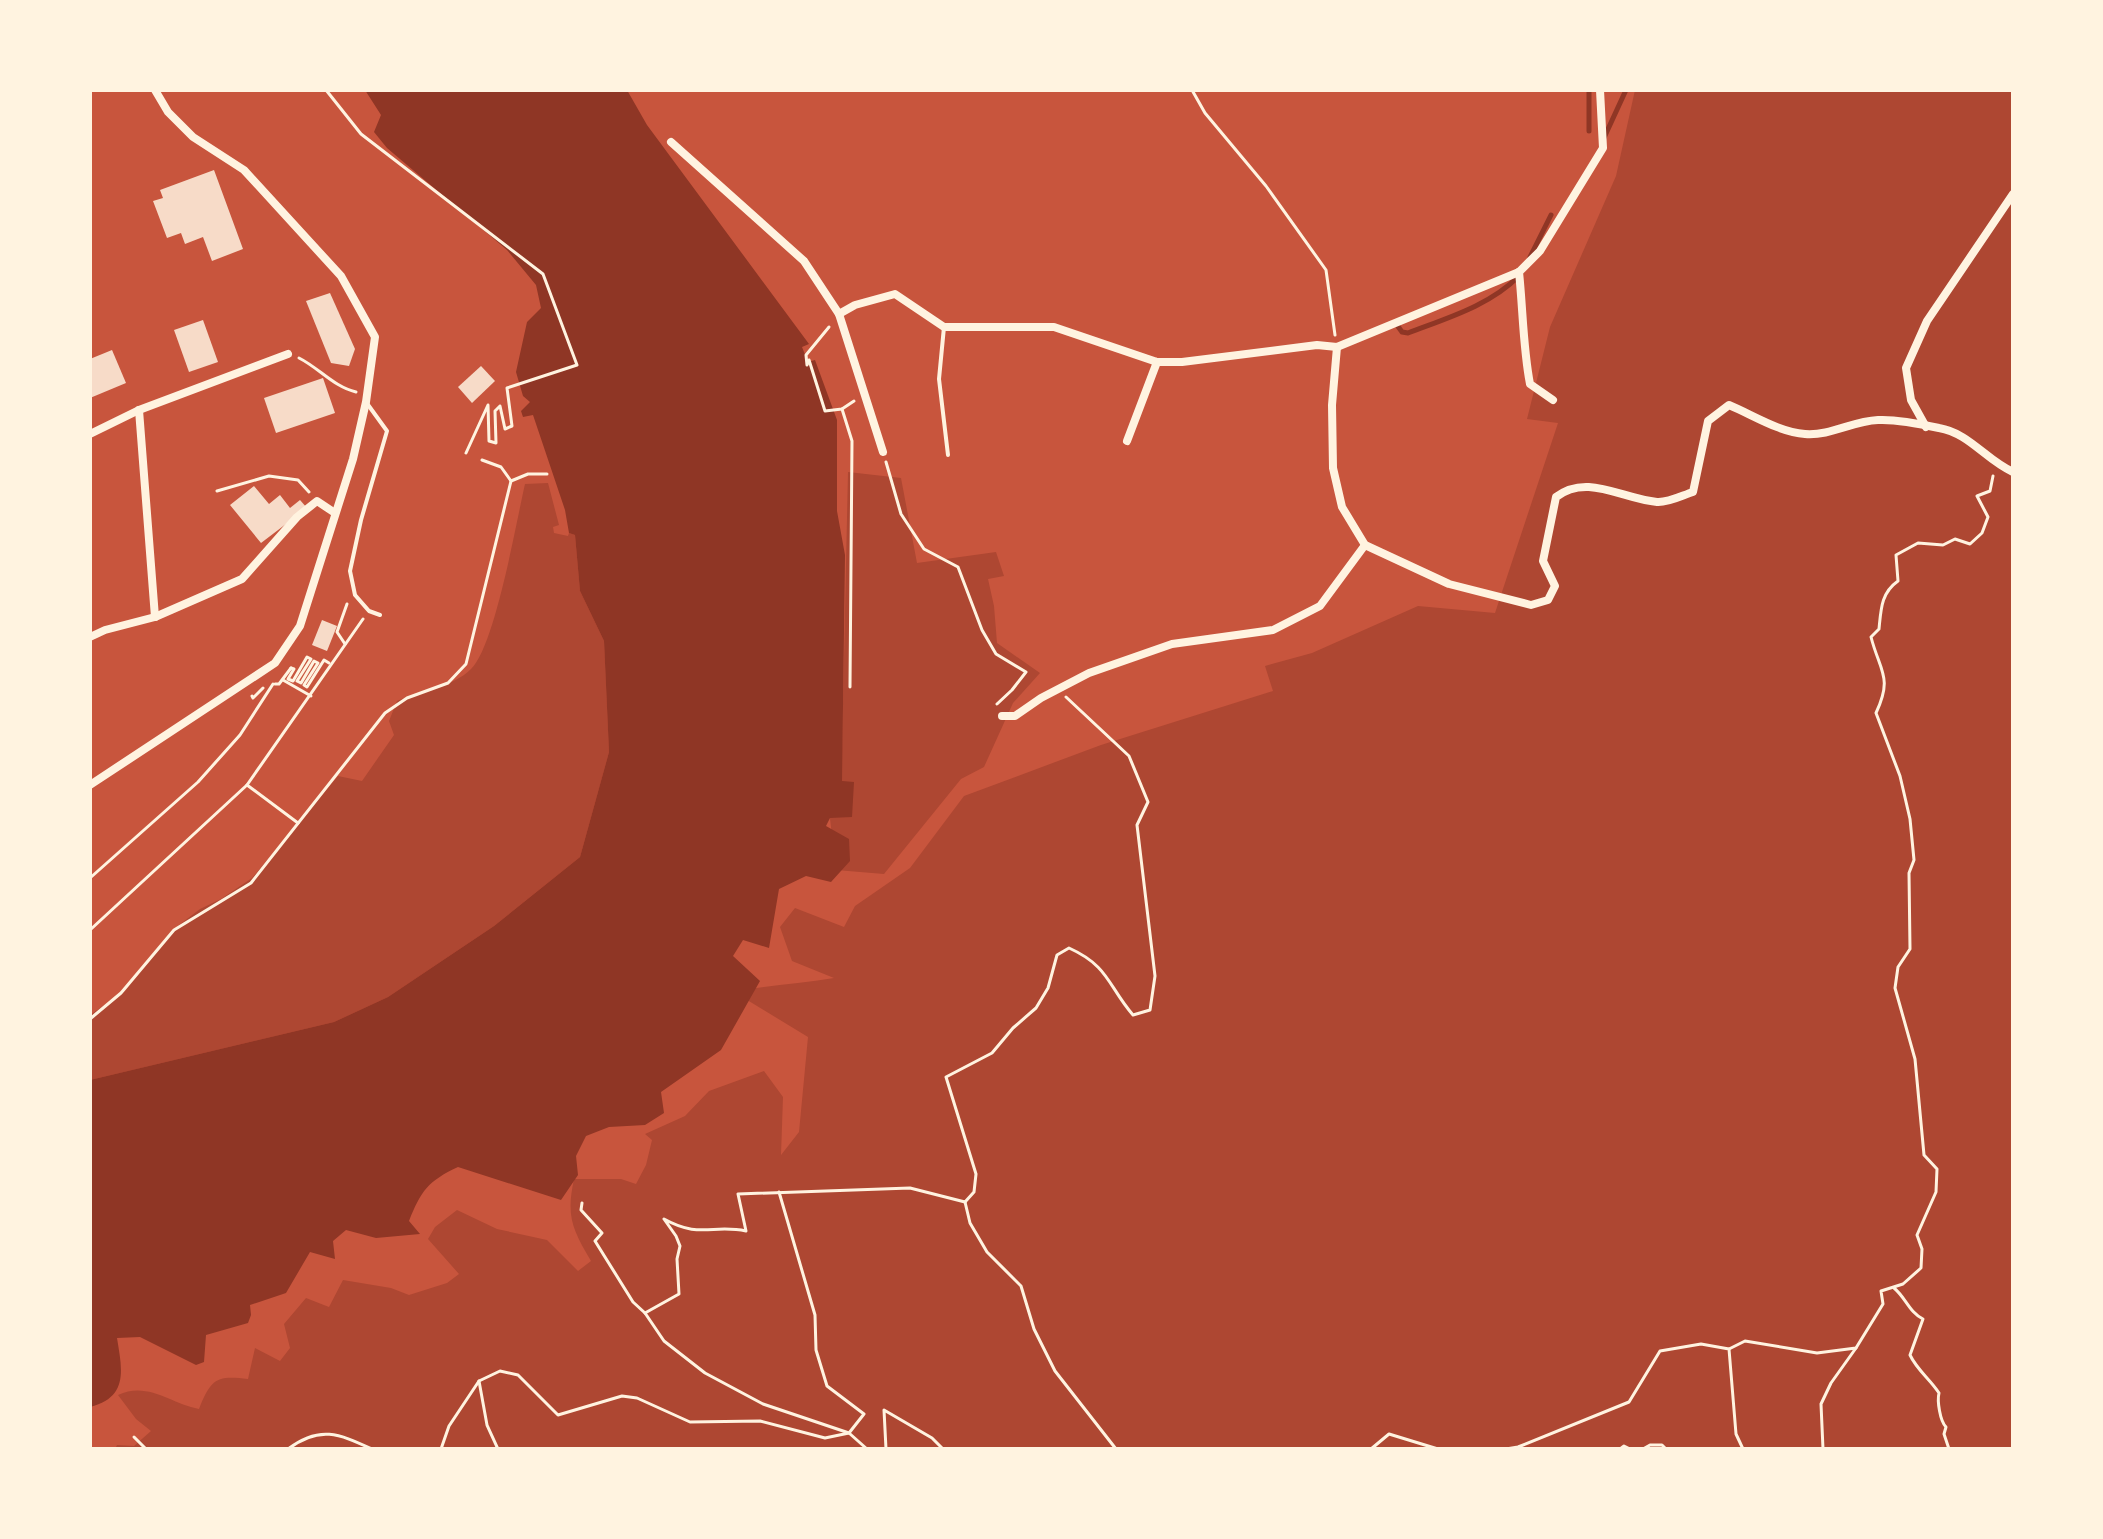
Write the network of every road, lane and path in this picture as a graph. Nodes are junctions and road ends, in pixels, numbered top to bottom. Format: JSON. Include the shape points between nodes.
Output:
{"nodes":[{"id":1,"x":155,"y":90,"type":"edge"},
{"id":2,"x":326,"y":90,"type":"edge"},
{"id":3,"x":1192,"y":90,"type":"edge"},
{"id":4,"x":1600,"y":90,"type":"edge"},
{"id":5,"x":671,"y":142,"type":"dead end"},
{"id":6,"x":2013,"y":194,"type":"edge"},
{"id":7,"x":1519,"y":272,"type":"junction"},
{"id":8,"x":839,"y":314,"type":"junction"},
{"id":9,"x":944,"y":327,"type":"junction"},
{"id":10,"x":1337,"y":347,"type":"junction"},
{"id":11,"x":288,"y":354,"type":"joint"},
{"id":12,"x":1157,"y":362,"type":"junction"},
{"id":13,"x":864,"y":395,"type":"junction"},
{"id":14,"x":1553,"y":400,"type":"dead end"},
{"id":15,"x":366,"y":402,"type":"junction"},
{"id":16,"x":842,"y":409,"type":"junction"},
{"id":17,"x":139,"y":410,"type":"junction"},
{"id":18,"x":1926,"y":427,"type":"junction"},
{"id":19,"x":90,"y":434,"type":"edge"},
{"id":20,"x":1127,"y":441,"type":"dead end"},
{"id":21,"x":883,"y":452,"type":"joint"},
{"id":22,"x":466,"y":453,"type":"dead end"},
{"id":23,"x":948,"y":455,"type":"dead end"},
{"id":24,"x":482,"y":460,"type":"dead end"},
{"id":25,"x":1996,"y":464,"type":"junction"},
{"id":26,"x":2013,"y":472,"type":"edge"},
{"id":27,"x":547,"y":474,"type":"dead end"},
{"id":28,"x":511,"y":481,"type":"junction"},
{"id":29,"x":217,"y":491,"type":"dead end"},
{"id":30,"x":317,"y":501,"type":"junction"},
{"id":31,"x":335,"y":513,"type":"junction"},
{"id":32,"x":1365,"y":545,"type":"junction"},
{"id":33,"x":355,"y":595,"type":"junction"},
{"id":34,"x":369,"y":611,"type":"junction"},
{"id":35,"x":380,"y":615,"type":"dead end"},
{"id":36,"x":155,"y":617,"type":"junction"},
{"id":37,"x":90,"y":637,"type":"edge"},
{"id":38,"x":345,"y":644,"type":"junction"},
{"id":39,"x":330,"y":664,"type":"junction"},
{"id":40,"x":283,"y":680,"type":"junction"},
{"id":41,"x":850,"y":687,"type":"dead end"},
{"id":42,"x":1059,"y":688,"type":"junction"},
{"id":43,"x":311,"y":696,"type":"junction"},
{"id":44,"x":1002,"y":716,"type":"joint"},
{"id":45,"x":90,"y":785,"type":"edge"},
{"id":46,"x":247,"y":785,"type":"junction"},
{"id":47,"x":299,"y":823,"type":"junction"},
{"id":48,"x":90,"y":878,"type":"edge"},
{"id":49,"x":90,"y":930,"type":"edge"},
{"id":50,"x":90,"y":1019,"type":"edge"},
{"id":51,"x":779,"y":1192,"type":"junction"},
{"id":52,"x":965,"y":1202,"type":"junction"},
{"id":53,"x":582,"y":1203,"type":"dead end"},
{"id":54,"x":1893,"y":1287,"type":"junction"},
{"id":55,"x":645,"y":1313,"type":"junction"},
{"id":56,"x":1856,"y":1348,"type":"junction"},
{"id":57,"x":1729,"y":1349,"type":"junction"},
{"id":58,"x":479,"y":1381,"type":"junction"},
{"id":59,"x":849,"y":1433,"type":"junction"},
{"id":60,"x":134,"y":1437,"type":"dead end"},
{"id":61,"x":146,"y":1449,"type":"edge"},
{"id":62,"x":288,"y":1449,"type":"edge"},
{"id":63,"x":372,"y":1449,"type":"edge"},
{"id":64,"x":441,"y":1449,"type":"edge"},
{"id":65,"x":498,"y":1449,"type":"edge"},
{"id":66,"x":867,"y":1449,"type":"edge"},
{"id":67,"x":886,"y":1449,"type":"edge"},
{"id":68,"x":943,"y":1449,"type":"edge"},
{"id":69,"x":1116,"y":1449,"type":"edge"},
{"id":70,"x":1371,"y":1449,"type":"edge"},
{"id":71,"x":1438,"y":1449,"type":"edge"},
{"id":72,"x":1506,"y":1449,"type":"edge"},
{"id":73,"x":1620,"y":1449,"type":"edge"},
{"id":74,"x":1630,"y":1449,"type":"edge"},
{"id":75,"x":1643,"y":1449,"type":"edge"},
{"id":76,"x":1666,"y":1449,"type":"edge"},
{"id":77,"x":1743,"y":1449,"type":"edge"},
{"id":78,"x":1823,"y":1449,"type":"edge"},
{"id":79,"x":1949,"y":1449,"type":"edge"}],
"edges":[{"from":1,"to":15,"type":"street","via":[[193,137],[244,170],[341,276],[375,337]]},
{"from":2,"to":22,"type":"path","via":[[361,134],[543,274],[577,365],[507,388],[512,426],[505,429],[500,406],[495,411],[496,443],[489,441],[488,405]]},
{"from":3,"to":10,"type":"path","via":[[1326,270]]},
{"from":4,"to":7,"type":"street","via":[[1603,148],[1540,251]]},
{"from":5,"to":8,"type":"street","via":[[804,261]]},
{"from":6,"to":18,"type":"street","via":[[1927,321],[1906,368],[1911,400]]},
{"from":7,"to":10,"type":"street"},
{"from":7,"to":14,"type":"street","via":[[1530,384]]},
{"from":8,"to":9,"type":"street","via":[[895,294]]},
{"from":8,"to":13,"type":"street"},
{"from":8,"to":16,"type":"path","via":[[806,355],[825,411]]},
{"from":9,"to":12,"type":"street","via":[[1054,327]]},
{"from":9,"to":23,"type":"lane","via":[[939,379]]},
{"from":10,"to":12,"type":"street"},
{"from":10,"to":32,"type":"street","via":[[1333,468],[1342,507]]},
{"from":11,"to":15,"type":"path","via":[[315,365],[324,378],[354,390]]},
{"from":11,"to":17,"type":"street"},
{"from":12,"to":20,"type":"street"},
{"from":13,"to":16,"type":"path"},
{"from":13,"to":21,"type":"street"},
{"from":15,"to":31,"type":"street"},
{"from":15,"to":33,"type":"lane","via":[[387,431],[350,571]]},
{"from":16,"to":41,"type":"path","via":[[852,441]]},
{"from":17,"to":19,"type":"street"},
{"from":17,"to":36,"type":"street"},
{"from":18,"to":25,"type":"street","via":[[1957,433]]},
{"from":18,"to":32,"type":"street","via":[[1877,420],[1828,434],[1802,434],[1729,405],[1708,421],[1693,492],[1661,503],[1583,485],[1568,487],[1556,497],[1543,561],[1555,586],[1548,600],[1531,605],[1449,584]]},
{"from":21,"to":44,"type":"path","via":[[901,514],[924,549],[958,567],[996,654],[1026,672],[995,706]]},
{"from":24,"to":28,"type":"path","via":[[501,467]]},
{"from":25,"to":26,"type":"street"},
{"from":25,"to":54,"type":"path","via":[[1990,491],[1977,496],[1988,517],[1982,533],[1970,544],[1955,539],[1943,545],[1918,543],[1896,555],[1898,581],[1888,589],[1879,629],[1871,637],[1886,679],[1876,713],[1900,776],[1914,860],[1909,873],[1910,949],[1898,967],[1895,988],[1915,1059],[1924,1155],[1937,1169],[1936,1192],[1917,1235],[1921,1268]]},
{"from":27,"to":28,"type":"path"},
{"from":28,"to":47,"type":"path","via":[[466,664],[448,683],[407,698],[385,713]]},
{"from":29,"to":30,"type":"path","via":[[269,476],[298,480]]},
{"from":30,"to":31,"type":"street"},
{"from":30,"to":36,"type":"street","via":[[242,579]]},
{"from":31,"to":45,"type":"street","via":[[300,626],[275,663]]},
{"from":32,"to":42,"type":"street","via":[[1320,606],[1273,630],[1172,644]]},
{"from":33,"to":34,"type":"lane"},
{"from":33,"to":38,"type":"path","via":[[337,632]]},
{"from":34,"to":35,"type":"lane"},
{"from":34,"to":38,"type":"path"},
{"from":36,"to":37,"type":"street"},
{"from":38,"to":39,"type":"path"},
{"from":39,"to":40,"type":"path","via":[[324,660],[307,687],[318,663],[314,661],[301,683],[297,681],[311,659],[307,657],[293,681],[288,679],[291,668]]},
{"from":39,"to":43,"type":"path"},
{"from":40,"to":43,"type":"path"},
{"from":40,"to":48,"type":"path","via":[[271,683],[240,735],[198,782]]},
{"from":42,"to":44,"type":"street","via":[[1015,716]]},
{"from":42,"to":52,"type":"path","via":[[1129,756],[1148,802],[1137,825],[1155,976],[1150,1010],[1133,1015],[1107,975],[1086,956],[1069,948],[1057,955],[1036,1008],[992,1053],[946,1077],[976,1174],[974,1192]]},
{"from":43,"to":46,"type":"path"},
{"from":46,"to":47,"type":"path"},
{"from":46,"to":49,"type":"path"},
{"from":47,"to":50,"type":"path","via":[[251,883],[174,930],[121,993]]},
{"from":51,"to":52,"type":"path","via":[[910,1188]]},
{"from":51,"to":55,"type":"path","via":[[738,1194],[746,1231],[683,1229],[664,1219],[680,1246],[679,1294]]},
{"from":51,"to":59,"type":"path","via":[[815,1315],[816,1350],[827,1386],[864,1414]]},
{"from":52,"to":69,"type":"path","via":[[987,1252],[1021,1286],[1055,1371]]},
{"from":53,"to":55,"type":"path","via":[[581,1210],[602,1233],[595,1241]]},
{"from":54,"to":56,"type":"path","via":[[1881,1291],[1883,1304]]},
{"from":54,"to":79,"type":"path","via":[[1923,1319],[1910,1355],[1939,1393]]},
{"from":55,"to":59,"type":"path","via":[[664,1341],[705,1373],[763,1404]]},
{"from":56,"to":57,"type":"path","via":[[1817,1353],[1745,1341]]},
{"from":56,"to":78,"type":"path","via":[[1821,1404]]},
{"from":57,"to":72,"type":"path","via":[[1701,1344],[1660,1351],[1629,1402]]},
{"from":57,"to":77,"type":"path","via":[[1736,1434]]},
{"from":58,"to":59,"type":"path","via":[[500,1371],[518,1375],[558,1415],[622,1396],[690,1422],[760,1421],[825,1438]]},
{"from":58,"to":64,"type":"path","via":[[449,1426]]},
{"from":58,"to":65,"type":"path","via":[[487,1425]]},
{"from":59,"to":66,"type":"path"},
{"from":60,"to":61,"type":"path"},
{"from":62,"to":63,"type":"path","via":[[312,1434],[339,1434]]},
{"from":67,"to":68,"type":"path","via":[[884,1410]]},
{"from":70,"to":71,"type":"path","via":[[1389,1434]]},
{"from":73,"to":74,"type":"path"},
{"from":75,"to":76,"type":"path"}]}
